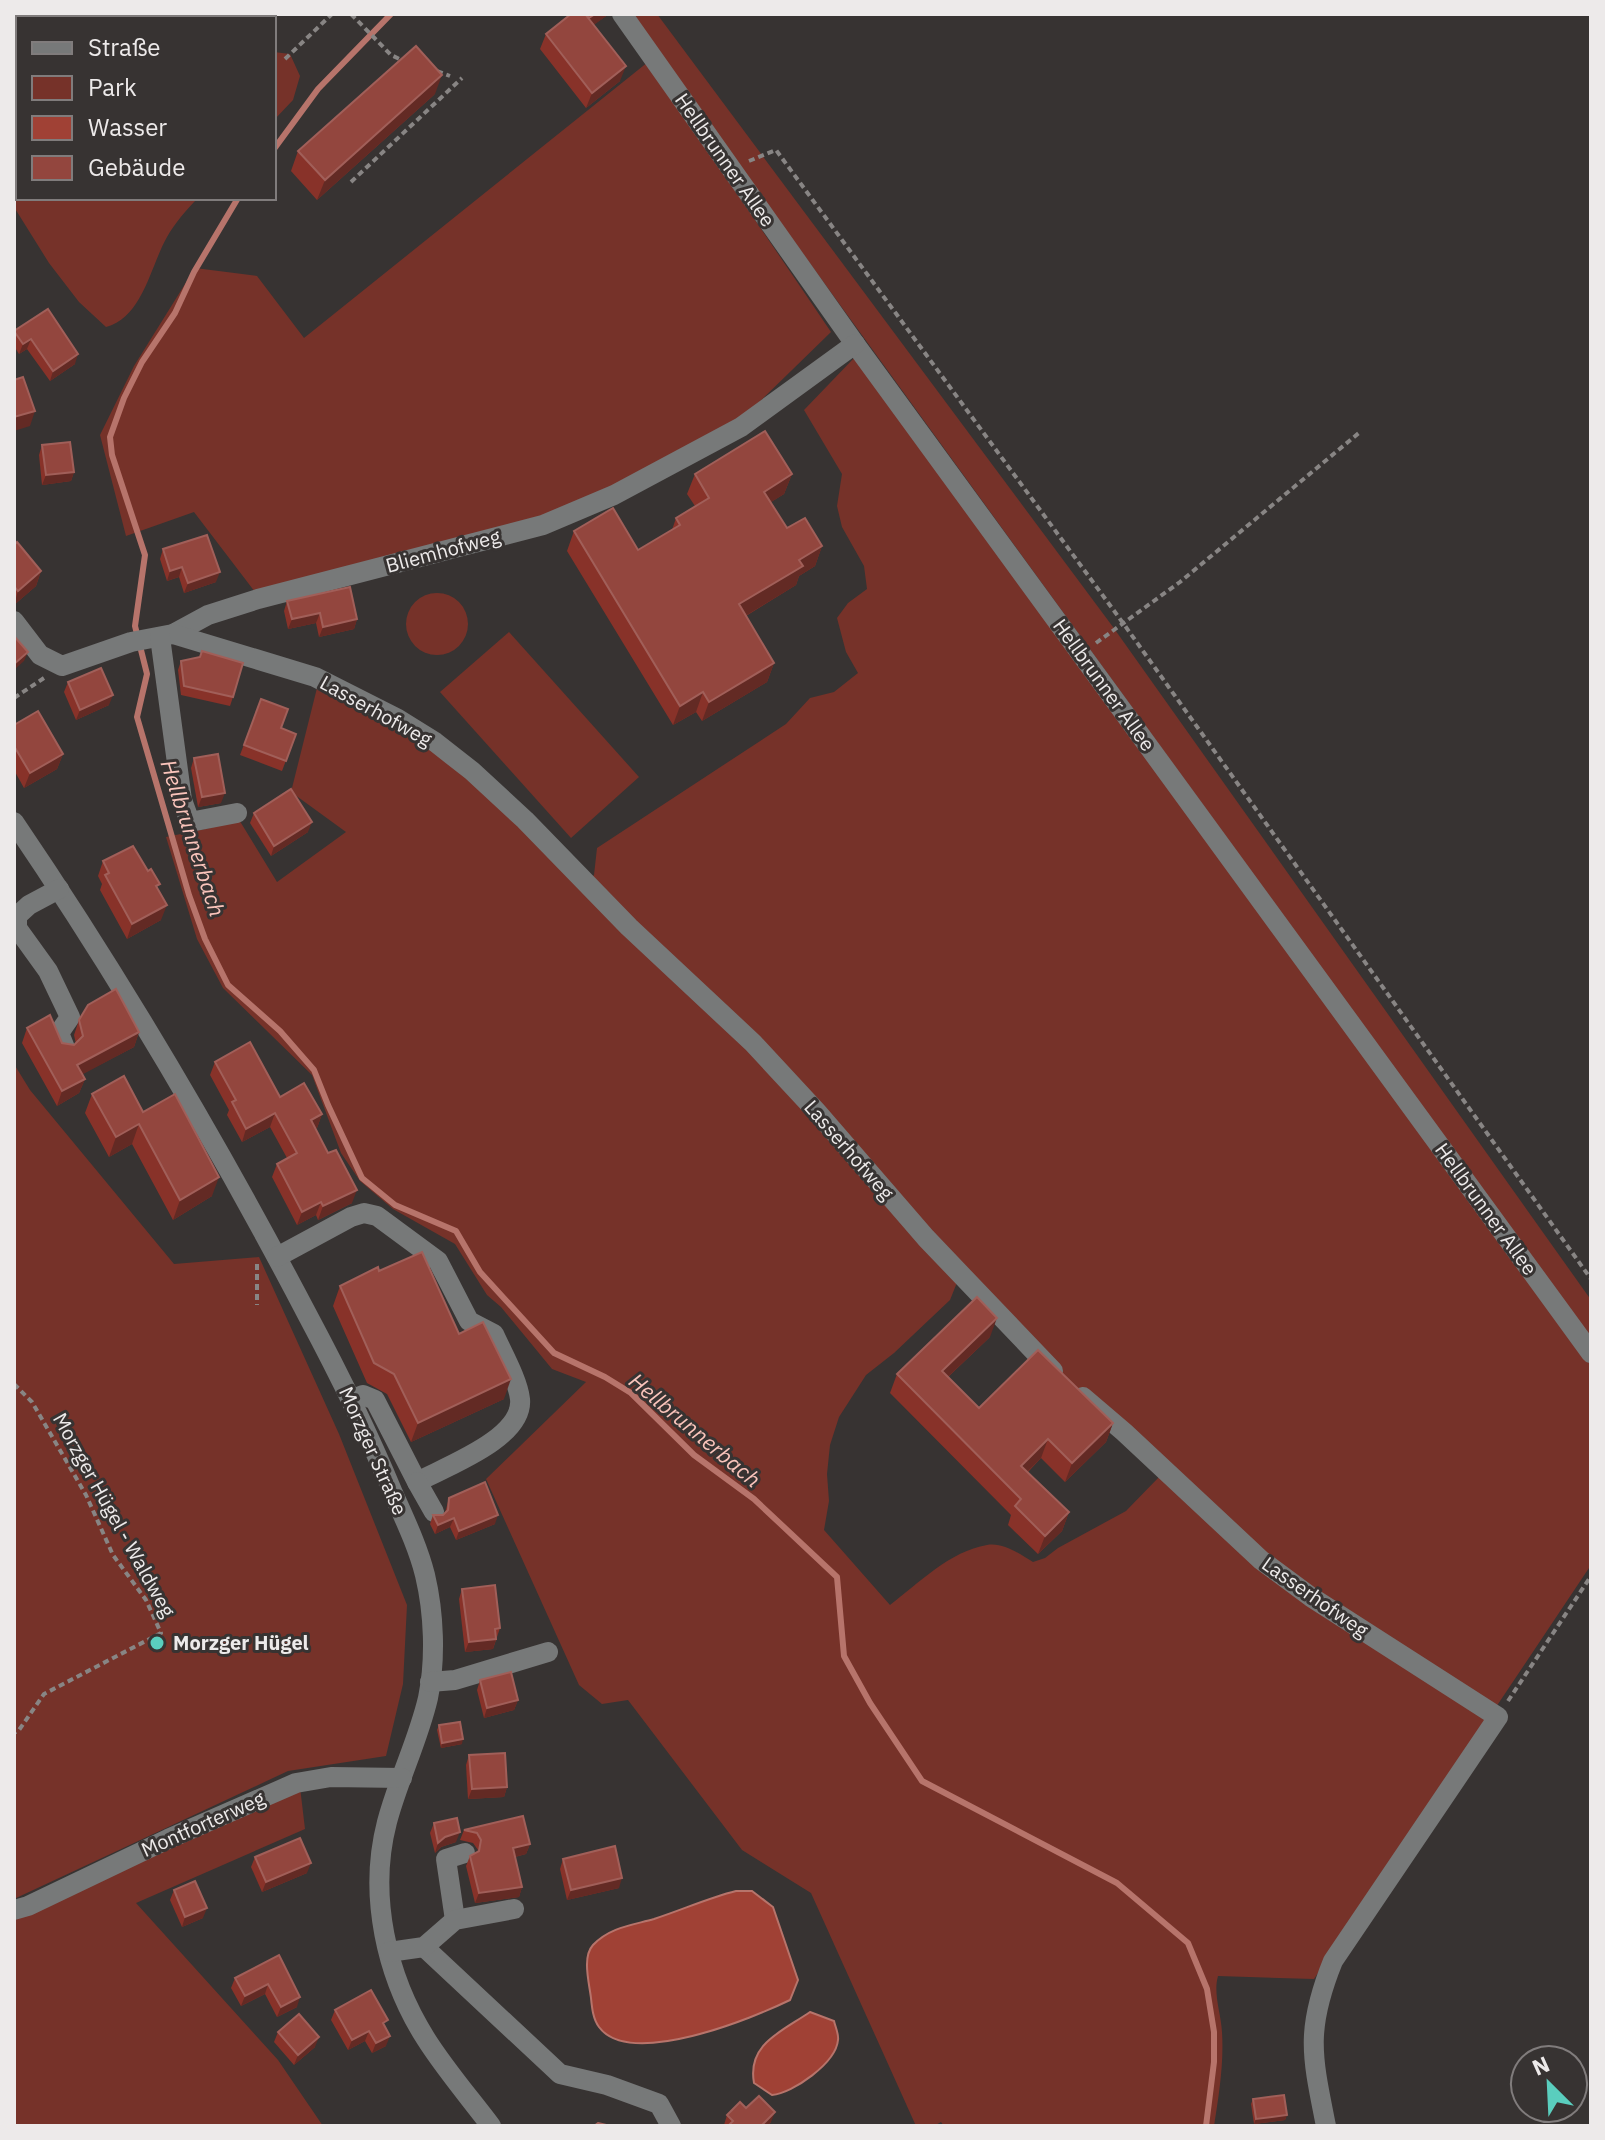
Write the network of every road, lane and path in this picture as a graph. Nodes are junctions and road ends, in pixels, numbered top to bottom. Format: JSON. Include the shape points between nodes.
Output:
{"nodes":[{"id":1,"x":332,"y":14,"type":"edge"},
{"id":2,"x":351,"y":14,"type":"edge"},
{"id":3,"x":622,"y":14,"type":"edge"},
{"id":4,"x":285,"y":59,"type":"dead end"},
{"id":5,"x":413,"y":64,"type":"edge"},
{"id":6,"x":429,"y":69,"type":"edge"},
{"id":7,"x":450,"y":76,"type":"dead end"},
{"id":8,"x":462,"y":78,"type":"dead end"},
{"id":9,"x":731,"y":168,"type":"junction"},
{"id":10,"x":351,"y":182,"type":"dead end"},
{"id":11,"x":855,"y":344,"type":"junction"},
{"id":12,"x":1360,"y":432,"type":"dead end"},
{"id":13,"x":14,"y":621,"type":"edge"},
{"id":14,"x":1123,"y":623,"type":"junction"},
{"id":15,"x":153,"y":638,"type":"junction"},
{"id":16,"x":1082,"y":654,"type":"junction"},
{"id":17,"x":62,"y":666,"type":"junction"},
{"id":18,"x":14,"y":698,"type":"edge"},
{"id":19,"x":237,"y":813,"type":"dead end"},
{"id":20,"x":14,"y":822,"type":"edge"},
{"id":21,"x":59,"y":889,"type":"junction"},
{"id":22,"x":65,"y":1048,"type":"edge"},
{"id":23,"x":267,"y":1259,"type":"junction"},
{"id":24,"x":1591,"y":1279,"type":"edge"},
{"id":25,"x":257,"y":1305,"type":"dead end"},
{"id":26,"x":1591,"y":1353,"type":"edge"},
{"id":27,"x":14,"y":1384,"type":"edge"},
{"id":28,"x":351,"y":1400,"type":"junction"},
{"id":29,"x":417,"y":1482,"type":"junction"},
{"id":30,"x":434,"y":1512,"type":"edge"},
{"id":31,"x":1591,"y":1576,"type":"edge"},
{"id":32,"x":548,"y":1652,"type":"dead end"},
{"id":33,"x":430,"y":1682,"type":"junction"},
{"id":34,"x":1498,"y":1717,"type":"junction"},
{"id":35,"x":14,"y":1733,"type":"edge"},
{"id":36,"x":402,"y":1778,"type":"junction"},
{"id":37,"x":465,"y":1853,"type":"dead end"},
{"id":38,"x":514,"y":1909,"type":"dead end"},
{"id":39,"x":14,"y":1910,"type":"edge"},
{"id":40,"x":455,"y":1920,"type":"junction"},
{"id":41,"x":424,"y":1947,"type":"junction"},
{"id":42,"x":389,"y":1952,"type":"junction"},
{"id":43,"x":491,"y":2126,"type":"edge"},
{"id":44,"x":671,"y":2126,"type":"edge"},
{"id":45,"x":1326,"y":2126,"type":"edge"}],
"edges":[{"from":1,"to":4,"type":"path"},
{"from":2,"to":5,"type":"path","via":[[391,55]]},
{"from":3,"to":9,"type":"street","name":"Hellbrunner Allee"},
{"from":6,"to":7,"type":"path"},
{"from":8,"to":10,"type":"path"},
{"from":9,"to":11,"type":"street","name":"Hellbrunner Allee"},
{"from":9,"to":14,"type":"path","via":[[776,150]]},
{"from":11,"to":15,"type":"street","name":"Bliemhofweg","via":[[741,427],[614,495],[543,525],[258,599]]},
{"from":11,"to":16,"type":"street","name":"Hellbrunner Allee"},
{"from":12,"to":14,"type":"path","via":[[1254,523]]},
{"from":13,"to":17,"type":"street","via":[[40,655]]},
{"from":14,"to":16,"type":"path"},
{"from":14,"to":24,"type":"path"},
{"from":15,"to":17,"type":"street","name":"Bliemhofweg"},
{"from":15,"to":19,"type":"street","via":[[190,822]]},
{"from":15,"to":34,"type":"street","name":"Lasserhofweg","via":[[315,677],[398,719],[472,771],[753,1043],[1047,1367],[1261,1560]]},
{"from":16,"to":26,"type":"street","name":"Hellbrunner Allee"},
{"from":17,"to":18,"type":"path"},
{"from":20,"to":21,"type":"street","name":"Morzger Straße"},
{"from":21,"to":22,"type":"street","via":[[17,916],[17,928],[48,971],[70,1017],[59,1033]]},
{"from":21,"to":23,"type":"street","name":"Morzger Straße","via":[[120,982]]},
{"from":23,"to":25,"type":"path"},
{"from":23,"to":28,"type":"street","name":"Morzger Straße"},
{"from":23,"to":29,"type":"street","via":[[351,1217],[377,1216],[438,1261],[469,1321],[494,1334],[520,1396],[515,1421],[489,1443]]},
{"from":27,"to":35,"type":"path","name":"Morzger Hügel - Waldweg","via":[[32,1402],[161,1633],[44,1694]]},
{"from":28,"to":29,"type":"street","via":[[363,1395],[375,1400]]},
{"from":28,"to":33,"type":"street","name":"Morzger Straße","via":[[424,1573],[432,1634]]},
{"from":29,"to":30,"type":"street"},
{"from":31,"to":34,"type":"path"},
{"from":32,"to":33,"type":"street","via":[[455,1680]]},
{"from":33,"to":36,"type":"street","name":"Morzger Straße"},
{"from":34,"to":45,"type":"street","via":[[1333,1961],[1313,2030],[1313,2060]]},
{"from":36,"to":39,"type":"street","name":"Montforterweg","via":[[331,1777],[296,1783]]},
{"from":36,"to":42,"type":"street","name":"Morzger Straße","via":[[377,1876]]},
{"from":37,"to":40,"type":"street","via":[[446,1859]]},
{"from":38,"to":40,"type":"street"},
{"from":40,"to":41,"type":"street"},
{"from":41,"to":42,"type":"street"},
{"from":41,"to":44,"type":"street","via":[[560,2074],[659,2104]]},
{"from":42,"to":43,"type":"street","name":"Morzger Straße","via":[[424,2035]]}]}
